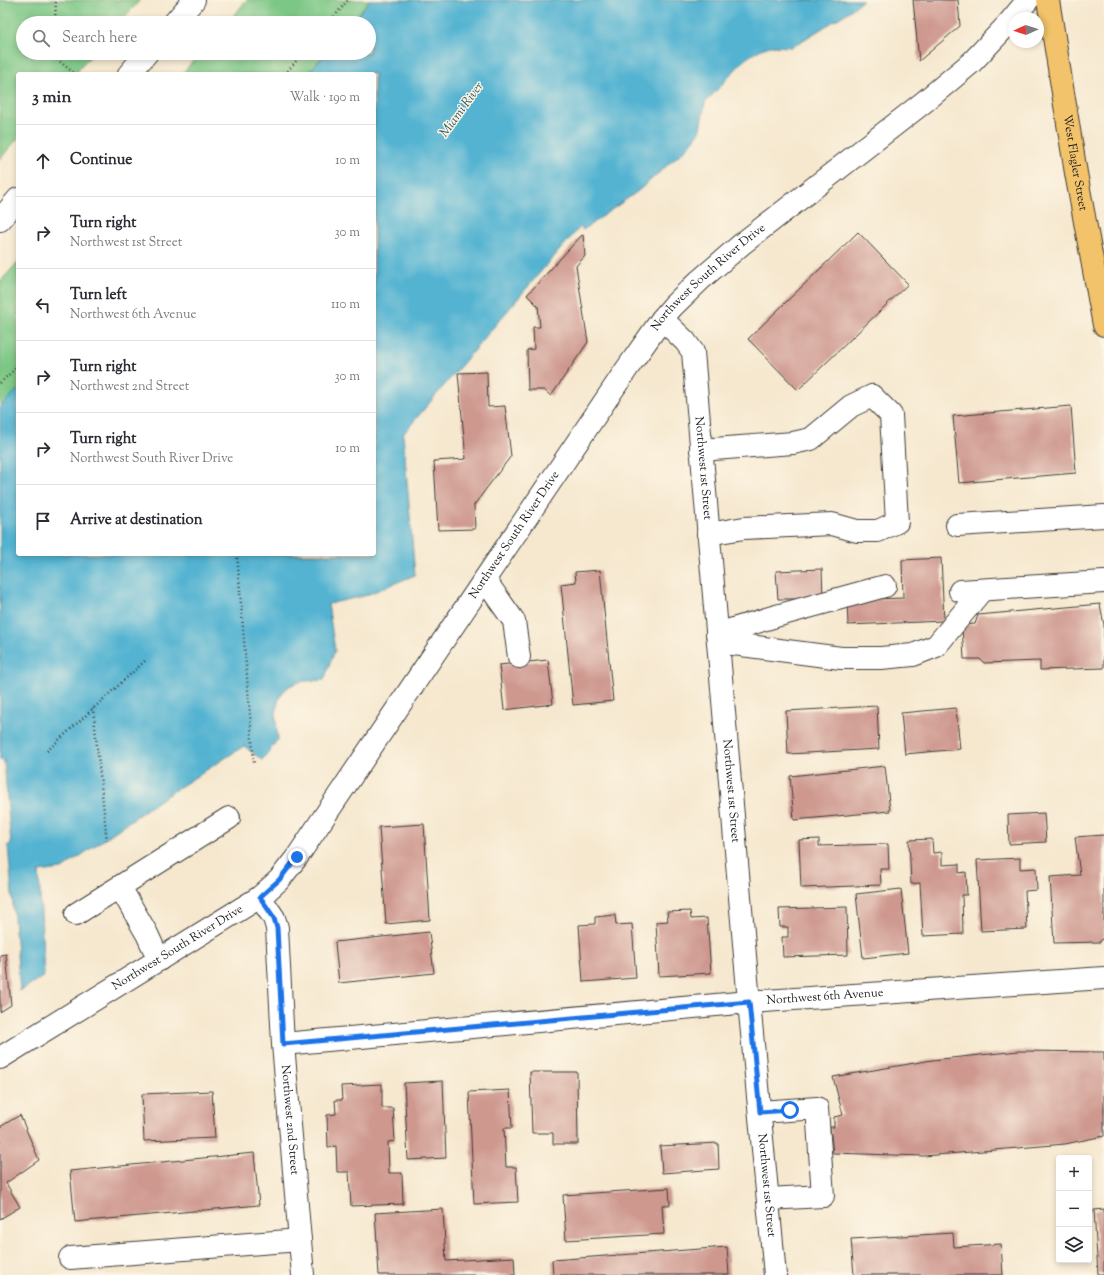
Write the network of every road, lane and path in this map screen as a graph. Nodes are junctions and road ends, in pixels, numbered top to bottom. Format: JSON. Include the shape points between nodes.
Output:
{"nodes":[{"id":1,"x":56,"y":0,"type":"edge"},
{"id":2,"x":194,"y":0,"type":"edge"},
{"id":3,"x":348,"y":0,"type":"edge"},
{"id":4,"x":1028,"y":0,"type":"edge"},
{"id":5,"x":1048,"y":0,"type":"edge"},
{"id":6,"x":55,"y":16,"type":"edge"},
{"id":7,"x":180,"y":16,"type":"edge"},
{"id":8,"x":335,"y":16,"type":"edge"},
{"id":9,"x":58,"y":60,"type":"edge"},
{"id":10,"x":141,"y":60,"type":"edge"},
{"id":11,"x":298,"y":60,"type":"edge"},
{"id":12,"x":73,"y":72,"type":"edge"},
{"id":13,"x":131,"y":72,"type":"edge"},
{"id":14,"x":287,"y":72,"type":"edge"},
{"id":15,"x":16,"y":201,"type":"edge"},
{"id":16,"x":0,"y":220,"type":"edge"},
{"id":17,"x":662,"y":318,"type":"junction"},
{"id":18,"x":1104,"y":326,"type":"edge"},
{"id":19,"x":16,"y":368,"type":"edge"},
{"id":20,"x":0,"y":383,"type":"edge"},
{"id":21,"x":701,"y":450,"type":"junction"},
{"id":22,"x":1104,"y":516,"type":"edge"},
{"id":23,"x":956,"y":525,"type":"dead end"},
{"id":24,"x":708,"y":534,"type":"junction"},
{"id":25,"x":237,"y":556,"type":"edge"},
{"id":26,"x":485,"y":580,"type":"junction"},
{"id":27,"x":1104,"y":582,"type":"edge"},
{"id":28,"x":886,"y":586,"type":"dead end"},
{"id":29,"x":982,"y":590,"type":"junction"},
{"id":30,"x":960,"y":591,"type":"dead end"},
{"id":31,"x":717,"y":638,"type":"junction"},
{"id":32,"x":519,"y":657,"type":"dead end"},
{"id":33,"x":146,"y":660,"type":"dead end"},
{"id":34,"x":93,"y":708,"type":"junction"},
{"id":35,"x":47,"y":751,"type":"dead end"},
{"id":36,"x":254,"y":764,"type":"dead end"},
{"id":37,"x":229,"y":818,"type":"dead end"},
{"id":38,"x":108,"y":841,"type":"dead end"},
{"id":39,"x":120,"y":887,"type":"junction"},
{"id":40,"x":260,"y":897,"type":"junction"},
{"id":41,"x":76,"y":914,"type":"dead end"},
{"id":42,"x":159,"y":960,"type":"junction"},
{"id":43,"x":1104,"y":978,"type":"edge"},
{"id":44,"x":749,"y":1002,"type":"junction"},
{"id":45,"x":283,"y":1044,"type":"junction"},
{"id":46,"x":0,"y":1058,"type":"edge"},
{"id":47,"x":760,"y":1112,"type":"junction"},
{"id":48,"x":768,"y":1199,"type":"junction"},
{"id":49,"x":300,"y":1240,"type":"junction"},
{"id":50,"x":70,"y":1258,"type":"dead end"},
{"id":51,"x":303,"y":1275,"type":"edge"},
{"id":52,"x":775,"y":1275,"type":"edge"}],
"edges":[{"from":1,"to":6,"type":"path"},
{"from":2,"to":7,"type":"street"},
{"from":3,"to":8,"type":"path"},
{"from":4,"to":17,"type":"street","name":"Northwest South River Drive","via":[[972,62],[743,243],[691,288]]},
{"from":5,"to":18,"type":"main road","name":"West Flagler Street"},
{"from":9,"to":12,"type":"path"},
{"from":10,"to":13,"type":"street"},
{"from":11,"to":14,"type":"path"},
{"from":15,"to":16,"type":"street"},
{"from":17,"to":21,"type":"street","name":"Northwest 1st Street","via":[[693,352]]},
{"from":17,"to":26,"type":"street","name":"Northwest South River Drive"},
{"from":19,"to":20,"type":"path"},
{"from":21,"to":24,"type":"street","name":"Northwest 1st Street"},
{"from":21,"to":24,"type":"street","via":[[793,443],[811,439],[851,406],[872,396],[891,415],[897,522],[878,531],[857,531],[832,524],[744,528]]},
{"from":22,"to":23,"type":"street"},
{"from":24,"to":31,"type":"street","name":"Northwest 1st Street"},
{"from":25,"to":36,"type":"path"},
{"from":26,"to":32,"type":"street","via":[[514,621]]},
{"from":26,"to":40,"type":"street","name":"Northwest South River Drive","via":[[297,857],[279,880]]},
{"from":27,"to":29,"type":"street"},
{"from":28,"to":31,"type":"street","via":[[776,616]]},
{"from":29,"to":30,"type":"street"},
{"from":29,"to":31,"type":"street","via":[[936,646],[913,655],[841,658]]},
{"from":31,"to":44,"type":"street","name":"Northwest 1st Street"},
{"from":33,"to":34,"type":"path"},
{"from":34,"to":35,"type":"path"},
{"from":34,"to":38,"type":"path"},
{"from":37,"to":39,"type":"street"},
{"from":39,"to":41,"type":"street"},
{"from":39,"to":42,"type":"street"},
{"from":40,"to":42,"type":"street","name":"Northwest South River Drive"},
{"from":40,"to":45,"type":"street","name":"Northwest 2nd Street","via":[[274,918],[277,928]]},
{"from":42,"to":46,"type":"street","name":"Northwest South River Drive"},
{"from":43,"to":44,"type":"street","name":"Northwest 6th Avenue"},
{"from":44,"to":45,"type":"street","name":"Northwest 6th Avenue"},
{"from":44,"to":47,"type":"street","name":"Northwest 1st Street"},
{"from":45,"to":49,"type":"street","name":"Northwest 2nd Street"},
{"from":47,"to":48,"type":"street","name":"Northwest 1st Street"},
{"from":47,"to":48,"type":"street","via":[[817,1108],[823,1196]]},
{"from":48,"to":52,"type":"street","name":"Northwest 1st Street"},
{"from":49,"to":50,"type":"street"},
{"from":49,"to":51,"type":"street","name":"Northwest 2nd Street"}]}
